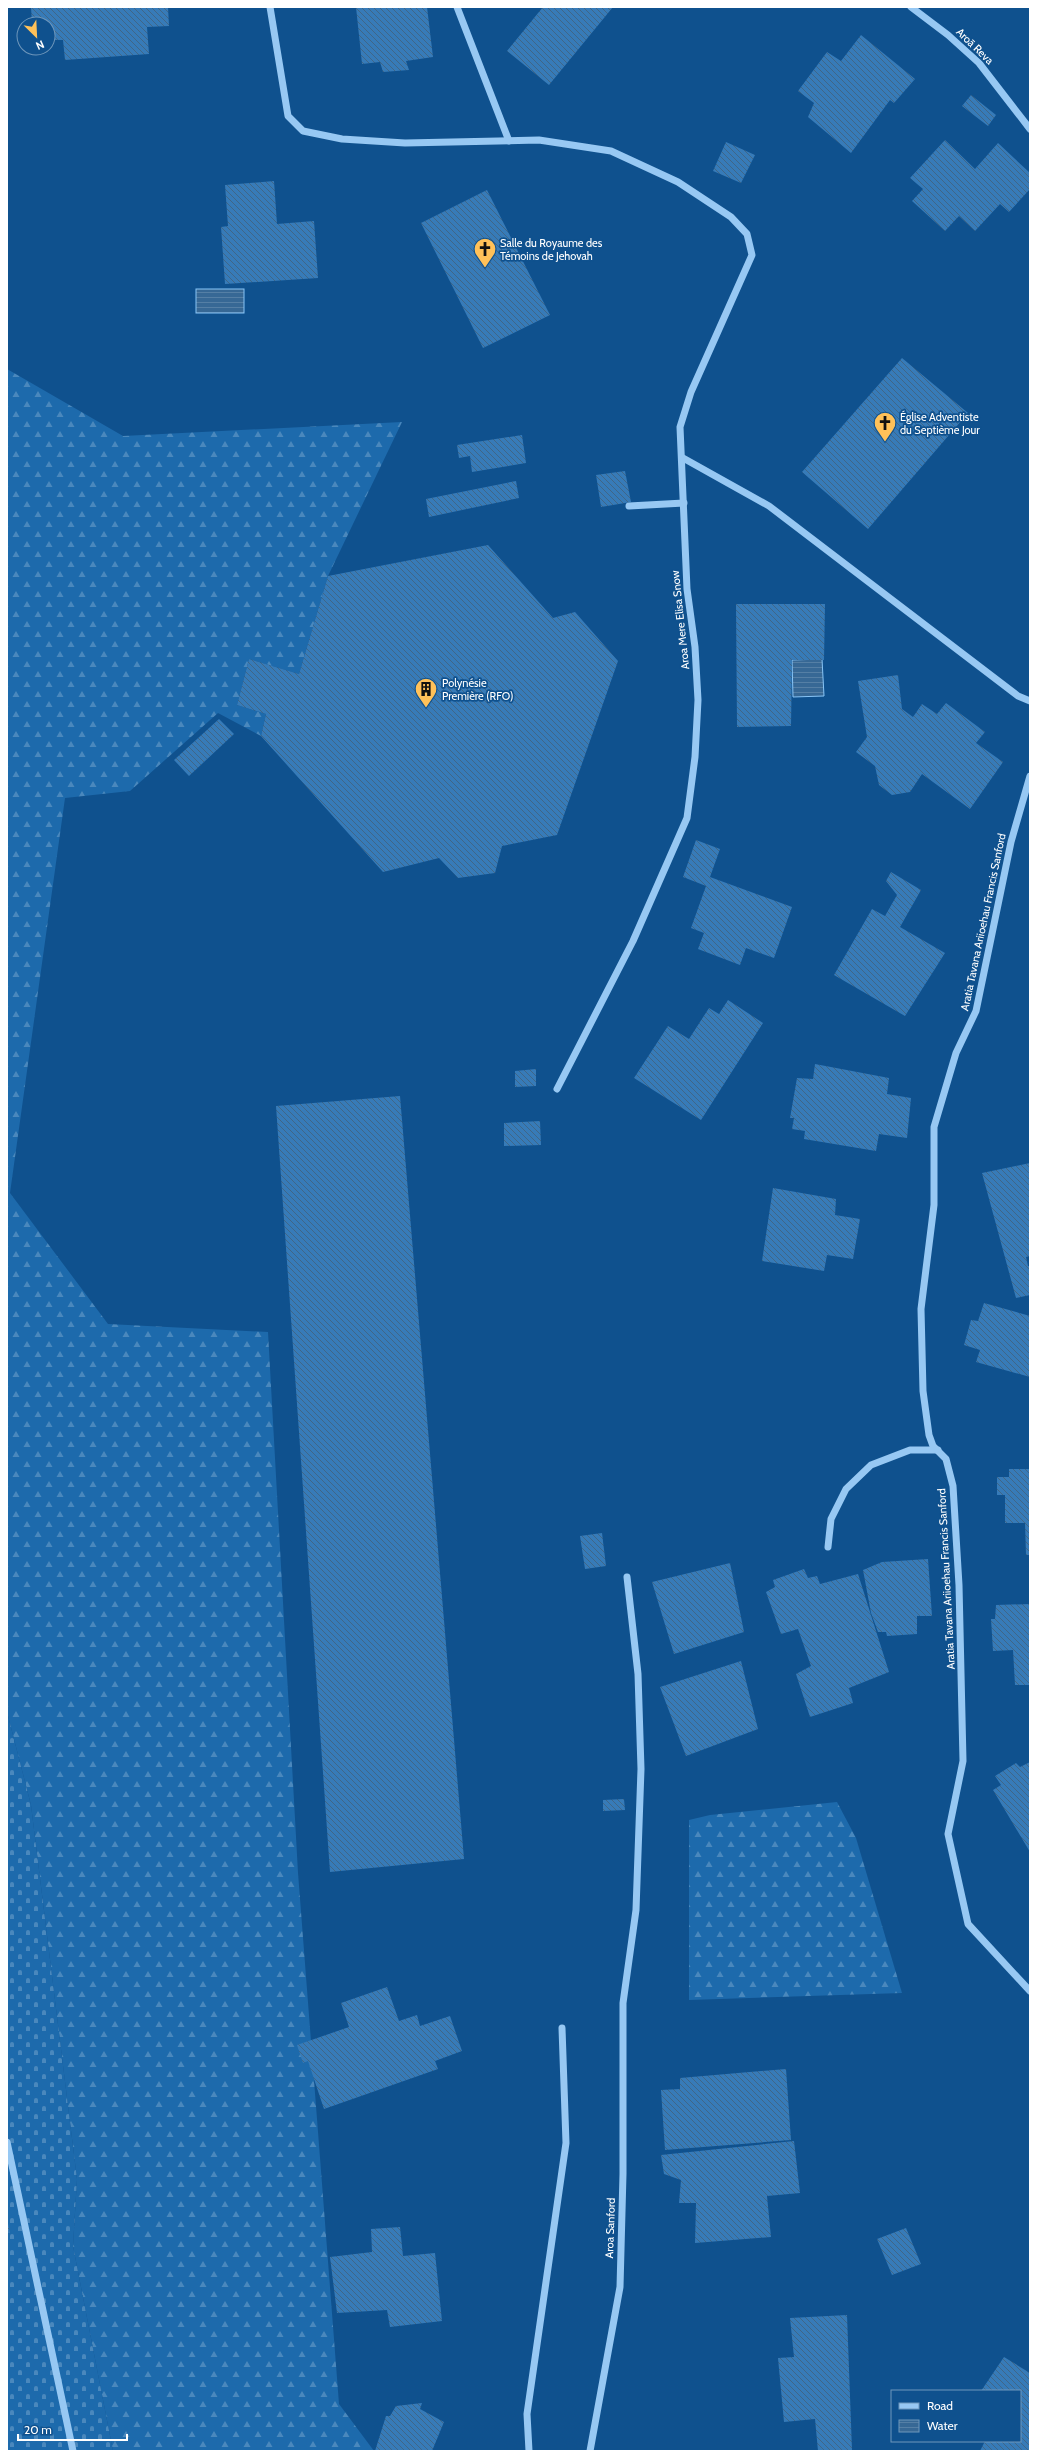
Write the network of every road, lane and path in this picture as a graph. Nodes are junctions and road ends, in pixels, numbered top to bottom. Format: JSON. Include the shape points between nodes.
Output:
{"nodes":[{"id":1,"x":270,"y":7,"type":"edge"},
{"id":2,"x":457,"y":7,"type":"edge"},
{"id":3,"x":911,"y":7,"type":"edge"},
{"id":4,"x":1030,"y":128,"type":"edge"},
{"id":5,"x":509,"y":141,"type":"junction"},
{"id":6,"x":683,"y":458,"type":"junction"},
{"id":7,"x":684,"y":503,"type":"junction"},
{"id":8,"x":629,"y":506,"type":"dead end"},
{"id":9,"x":1030,"y":701,"type":"edge"},
{"id":10,"x":1030,"y":776,"type":"edge"},
{"id":11,"x":557,"y":1089,"type":"dead end"},
{"id":12,"x":938,"y":1450,"type":"junction"},
{"id":13,"x":828,"y":1547,"type":"dead end"},
{"id":14,"x":627,"y":1577,"type":"dead end"},
{"id":15,"x":1030,"y":1992,"type":"edge"},
{"id":16,"x":562,"y":2028,"type":"dead end"},
{"id":17,"x":7,"y":2142,"type":"edge"},
{"id":18,"x":73,"y":2451,"type":"edge"},
{"id":19,"x":529,"y":2451,"type":"edge"},
{"id":20,"x":590,"y":2451,"type":"edge"}],
"edges":[{"from":1,"to":5,"type":"street","via":[[288,116],[303,131],[342,139],[405,143]]},
{"from":2,"to":5,"type":"street"},
{"from":3,"to":4,"type":"street","name":"Aroā Reva","via":[[979,62]]},
{"from":5,"to":6,"type":"street","via":[[539,140],[611,151],[678,182],[731,217],[747,234],[752,255],[688,399],[680,427]]},
{"from":6,"to":7,"type":"street","name":"Aroa Mere Elisa Snow"},
{"from":6,"to":9,"type":"street","via":[[769,506],[1018,696]]},
{"from":7,"to":8,"type":"street"},
{"from":7,"to":11,"type":"street","name":"Aroa Mere Elisa Snow","via":[[687,589],[695,647],[698,700],[695,757],[687,818],[632,940]]},
{"from":10,"to":12,"type":"street","name":"Aratia Tavana Ariioehau Francis Sanford","via":[[1012,842],[976,1011],[956,1052],[934,1127],[934,1205],[921,1310],[923,1391],[929,1435],[933,1446]]},
{"from":12,"to":13,"type":"street","via":[[910,1450],[871,1465],[846,1489],[831,1519]]},
{"from":12,"to":15,"type":"street","name":"Aratia Tavana Ariioehau Francis Sanford","via":[[946,1458],[953,1486],[962,1676],[963,1761],[948,1834],[968,1924]]},
{"from":14,"to":20,"type":"street","name":"Aroa Sanford","via":[[638,1674],[641,1769],[636,1910],[623,2003],[620,2287]]},
{"from":16,"to":19,"type":"street","via":[[566,2143],[527,2414]]},
{"from":17,"to":18,"type":"street"}]}
